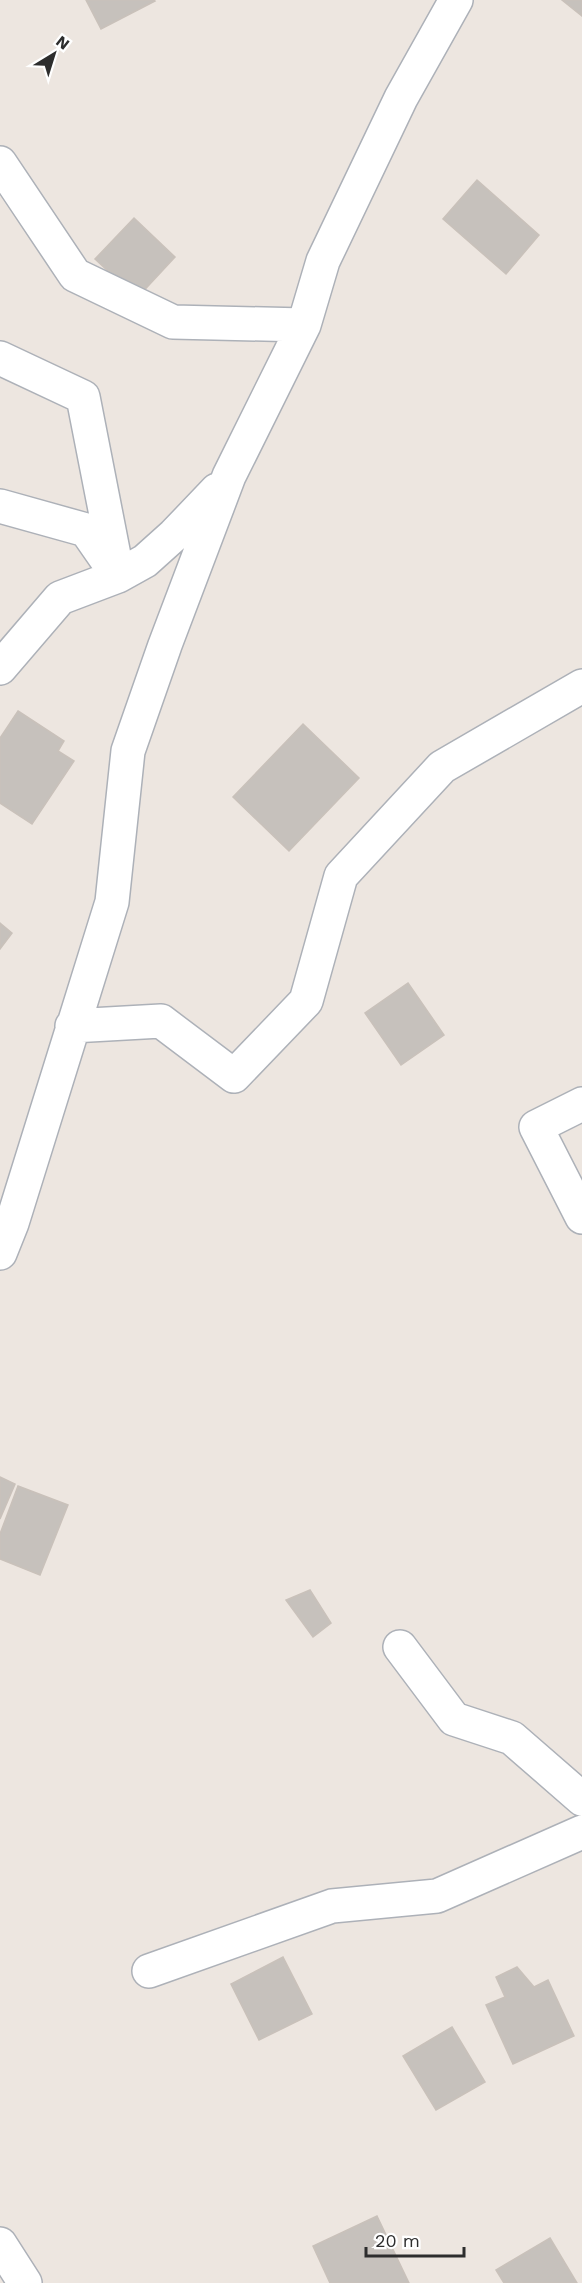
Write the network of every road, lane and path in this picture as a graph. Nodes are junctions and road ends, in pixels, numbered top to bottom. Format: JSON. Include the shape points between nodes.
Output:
{"nodes":[{"id":1,"x":456,"y":0,"type":"edge"},
{"id":2,"x":0,"y":163,"type":"edge"},
{"id":3,"x":304,"y":325,"type":"junction"},
{"id":4,"x":0,"y":358,"type":"edge"},
{"id":5,"x":229,"y":476,"type":"junction"},
{"id":6,"x":0,"y":506,"type":"edge"},
{"id":7,"x":118,"y":576,"type":"junction"},
{"id":8,"x":0,"y":668,"type":"edge"},
{"id":9,"x":582,"y":686,"type":"edge"},
{"id":10,"x":72,"y":1026,"type":"junction"},
{"id":11,"x":582,"y":1104,"type":"edge"},
{"id":12,"x":582,"y":1217,"type":"edge"},
{"id":13,"x":0,"y":1253,"type":"edge"},
{"id":14,"x":399,"y":1647,"type":"dead end"},
{"id":15,"x":582,"y":1798,"type":"edge"},
{"id":16,"x":582,"y":1832,"type":"edge"},
{"id":17,"x":149,"y":1971,"type":"dead end"},
{"id":18,"x":0,"y":2244,"type":"edge"},
{"id":19,"x":25,"y":2283,"type":"edge"}],
"edges":[{"from":1,"to":3,"type":"street","via":[[401,98],[323,261]]},
{"from":2,"to":3,"type":"street","via":[[75,275],[173,322]]},
{"from":3,"to":5,"type":"street"},
{"from":4,"to":7,"type":"street","via":[[83,397]]},
{"from":5,"to":7,"type":"street","via":[[174,535],[145,561]]},
{"from":5,"to":10,"type":"street","via":[[128,751],[112,902]]},
{"from":6,"to":7,"type":"street","via":[[86,530]]},
{"from":7,"to":8,"type":"street","via":[[60,598]]},
{"from":9,"to":10,"type":"street","via":[[442,767],[341,876],[306,1001],[234,1076],[160,1021]]},
{"from":10,"to":13,"type":"street"},
{"from":11,"to":12,"type":"street","via":[[536,1127]]},
{"from":14,"to":15,"type":"street","via":[[454,1719],[512,1738]]},
{"from":16,"to":17,"type":"street","via":[[437,1896],[332,1905]]},
{"from":18,"to":19,"type":"street"}]}
